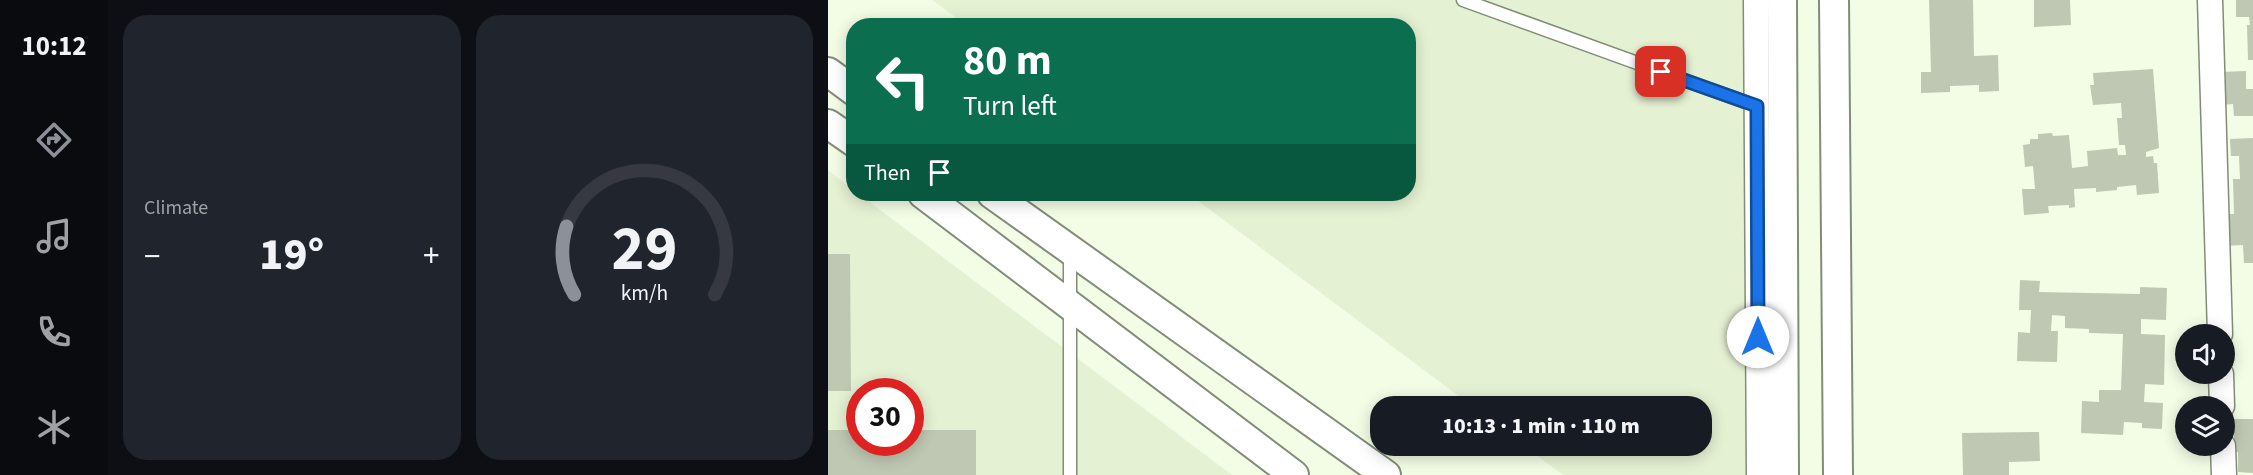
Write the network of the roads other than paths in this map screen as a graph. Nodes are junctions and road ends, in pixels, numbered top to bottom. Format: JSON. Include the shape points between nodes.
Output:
{"nodes":[{"id":1,"x":1463,"y":0,"type":"edge"},
{"id":2,"x":1756,"y":0,"type":"edge"},
{"id":3,"x":1782,"y":0,"type":"edge"},
{"id":4,"x":1834,"y":0,"type":"edge"},
{"id":5,"x":2210,"y":0,"type":"edge"},
{"id":6,"x":828,"y":72,"type":"edge"},
{"id":7,"x":846,"y":85,"type":"edge"},
{"id":8,"x":1770,"y":111,"type":"junction"},
{"id":9,"x":828,"y":123,"type":"edge"},
{"id":10,"x":846,"y":136,"type":"edge"},
{"id":11,"x":932,"y":201,"type":"edge"},
{"id":12,"x":1002,"y":201,"type":"edge"},
{"id":13,"x":1070,"y":251,"type":"junction"},
{"id":14,"x":1070,"y":306,"type":"junction"},
{"id":15,"x":2220,"y":324,"type":"edge"},
{"id":16,"x":1070,"y":475,"type":"edge"},
{"id":17,"x":1294,"y":475,"type":"edge"},
{"id":18,"x":1386,"y":475,"type":"edge"},
{"id":19,"x":1759,"y":475,"type":"edge"},
{"id":20,"x":1784,"y":475,"type":"edge"},
{"id":21,"x":1838,"y":475,"type":"edge"}],
"edges":[{"from":1,"to":8,"type":"lane"},
{"from":2,"to":8,"type":"street"},
{"from":3,"to":8,"type":"street"},
{"from":4,"to":21,"type":"street"},
{"from":5,"to":15,"type":"street"},
{"from":6,"to":7,"type":"street"},
{"from":8,"to":19,"type":"street"},
{"from":8,"to":20,"type":"street"},
{"from":9,"to":10,"type":"street"},
{"from":11,"to":14,"type":"street"},
{"from":12,"to":13,"type":"street"},
{"from":13,"to":14,"type":"lane"},
{"from":13,"to":18,"type":"street"},
{"from":14,"to":16,"type":"lane"},
{"from":14,"to":17,"type":"street"}]}
